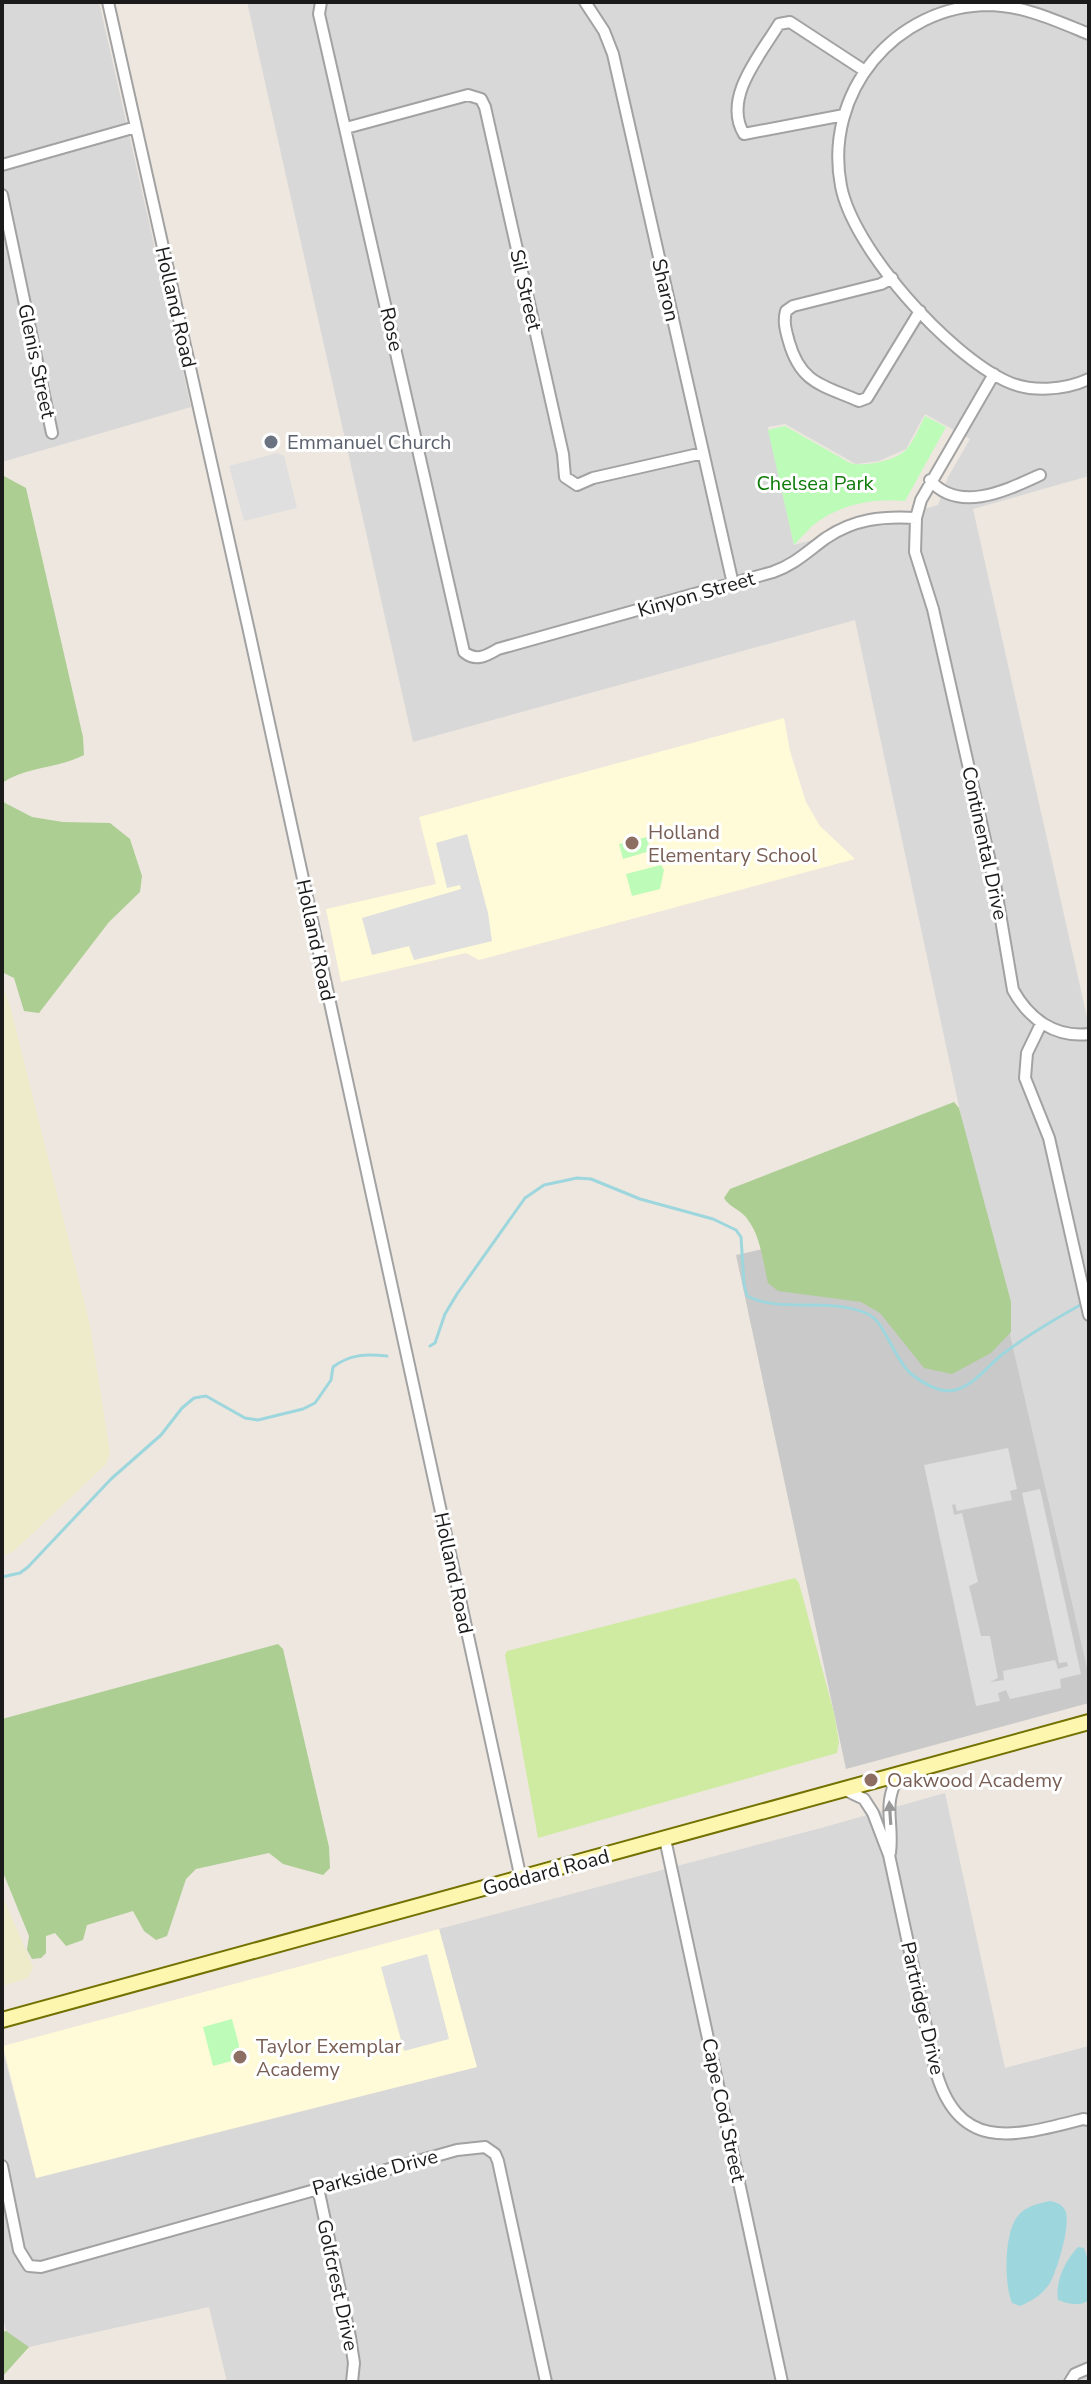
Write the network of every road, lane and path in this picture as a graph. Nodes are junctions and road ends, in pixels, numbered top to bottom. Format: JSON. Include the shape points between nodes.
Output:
{"nodes":[{"id":1,"x":108,"y":2,"type":"edge"},
{"id":2,"x":321,"y":2,"type":"edge"},
{"id":3,"x":585,"y":2,"type":"edge"},
{"id":4,"x":1010,"y":5,"type":"edge"},
{"id":5,"x":1089,"y":34,"type":"edge"},
{"id":6,"x":865,"y":71,"type":"junction"},
{"id":7,"x":844,"y":115,"type":"junction"},
{"id":8,"x":136,"y":127,"type":"junction"},
{"id":9,"x":346,"y":128,"type":"junction"},
{"id":10,"x":2,"y":165,"type":"edge"},
{"id":11,"x":2,"y":195,"type":"edge"},
{"id":12,"x":892,"y":278,"type":"junction"},
{"id":13,"x":920,"y":311,"type":"junction"},
{"id":14,"x":994,"y":374,"type":"junction"},
{"id":15,"x":1089,"y":379,"type":"edge"},
{"id":16,"x":52,"y":433,"type":"dead end"},
{"id":17,"x":703,"y":453,"type":"junction"},
{"id":18,"x":1040,"y":475,"type":"dead end"},
{"id":19,"x":930,"y":480,"type":"junction"},
{"id":20,"x":916,"y":518,"type":"junction"},
{"id":21,"x":733,"y":584,"type":"junction"},
{"id":22,"x":468,"y":655,"type":"joint"},
{"id":23,"x":1041,"y":1024,"type":"junction"},
{"id":24,"x":1089,"y":1034,"type":"edge"},
{"id":25,"x":1088,"y":1311,"type":"edge"},
{"id":26,"x":1089,"y":1722,"type":"edge"},
{"id":27,"x":900,"y":1773,"type":"junction"},
{"id":28,"x":843,"y":1789,"type":"junction"},
{"id":29,"x":665,"y":1839,"type":"junction"},
{"id":30,"x":889,"y":1855,"type":"junction"},
{"id":31,"x":521,"y":1879,"type":"junction"},
{"id":32,"x":2,"y":2020,"type":"edge"},
{"id":33,"x":1089,"y":2120,"type":"edge"},
{"id":34,"x":2,"y":2166,"type":"edge"},
{"id":35,"x":318,"y":2188,"type":"junction"},
{"id":36,"x":1089,"y":2368,"type":"edge"},
{"id":37,"x":352,"y":2382,"type":"edge"},
{"id":38,"x":546,"y":2382,"type":"edge"},
{"id":39,"x":782,"y":2382,"type":"edge"},
{"id":40,"x":1070,"y":2382,"type":"edge"}],
"edges":[{"from":1,"to":8,"type":"street","name":"Holland Road"},
{"from":2,"to":9,"type":"street","name":"Rose","via":[[319,14]]},
{"from":3,"to":17,"type":"street","name":"Sharon","via":[[613,54]]},
{"from":4,"to":5,"type":"street"},
{"from":4,"to":6,"type":"street","via":[[966,7],[925,19],[886,45]]},
{"from":6,"to":7,"type":"street"},
{"from":6,"to":7,"type":"street","via":[[786,22],[779,24],[736,106],[744,134]]},
{"from":7,"to":12,"type":"street","via":[[839,170],[846,204]]},
{"from":8,"to":10,"type":"street"},
{"from":8,"to":31,"type":"street","name":"Holland Road"},
{"from":9,"to":17,"type":"street","name":"Sil Street","via":[[468,95],[481,99],[565,477],[577,485]]},
{"from":9,"to":22,"type":"street","name":"Rose","via":[[462,648]]},
{"from":11,"to":16,"type":"street","name":"Glenis Street"},
{"from":12,"to":13,"type":"street"},
{"from":12,"to":13,"type":"street","via":[[786,311],[785,327],[801,370],[859,401],[867,398]]},
{"from":13,"to":14,"type":"street"},
{"from":14,"to":15,"type":"street","via":[[1037,388]]},
{"from":14,"to":19,"type":"street","name":"Continental Drive"},
{"from":17,"to":21,"type":"street","name":"Sharon"},
{"from":18,"to":19,"type":"street","via":[[996,494],[957,497],[939,491]]},
{"from":19,"to":20,"type":"street","name":"Continental Drive"},
{"from":20,"to":21,"type":"street","name":"Kinyon Street","via":[[854,523],[785,568]]},
{"from":20,"to":23,"type":"street","name":"Continental Drive","via":[[915,552],[933,609],[995,884],[1009,980],[1020,1002]]},
{"from":21,"to":22,"type":"street","name":"Kinyon Street","via":[[498,649],[482,658]]},
{"from":23,"to":24,"type":"street"},
{"from":23,"to":25,"type":"street","via":[[1027,1053],[1025,1078],[1049,1138]]},
{"from":26,"to":27,"type":"main road","name":"Goddard Road"},
{"from":27,"to":28,"type":"main road","name":"Goddard Road"},
{"from":30,"to":27,"type":"street","one_way":true,"via":[[889,1792]]},
{"from":28,"to":29,"type":"main road","name":"Goddard Road"},
{"from":28,"to":30,"type":"street","via":[[864,1799]]},
{"from":29,"to":31,"type":"main road","name":"Goddard Road"},
{"from":29,"to":39,"type":"street","name":"Cape Cod Street"},
{"from":30,"to":33,"type":"street","name":"Partridge Drive","via":[[935,2068],[949,2102],[967,2120],[998,2134]]},
{"from":31,"to":32,"type":"main road","name":"Goddard Road"},
{"from":34,"to":35,"type":"street","name":"Parkside Drive","via":[[19,2250],[29,2266],[41,2267]]},
{"from":35,"to":37,"type":"street","name":"Golfcrest Drive","via":[[350,2337]]},
{"from":35,"to":38,"type":"street","name":"Parkside Drive","via":[[469,2147],[491,2151],[498,2161]]},
{"from":36,"to":40,"type":"street"}]}
